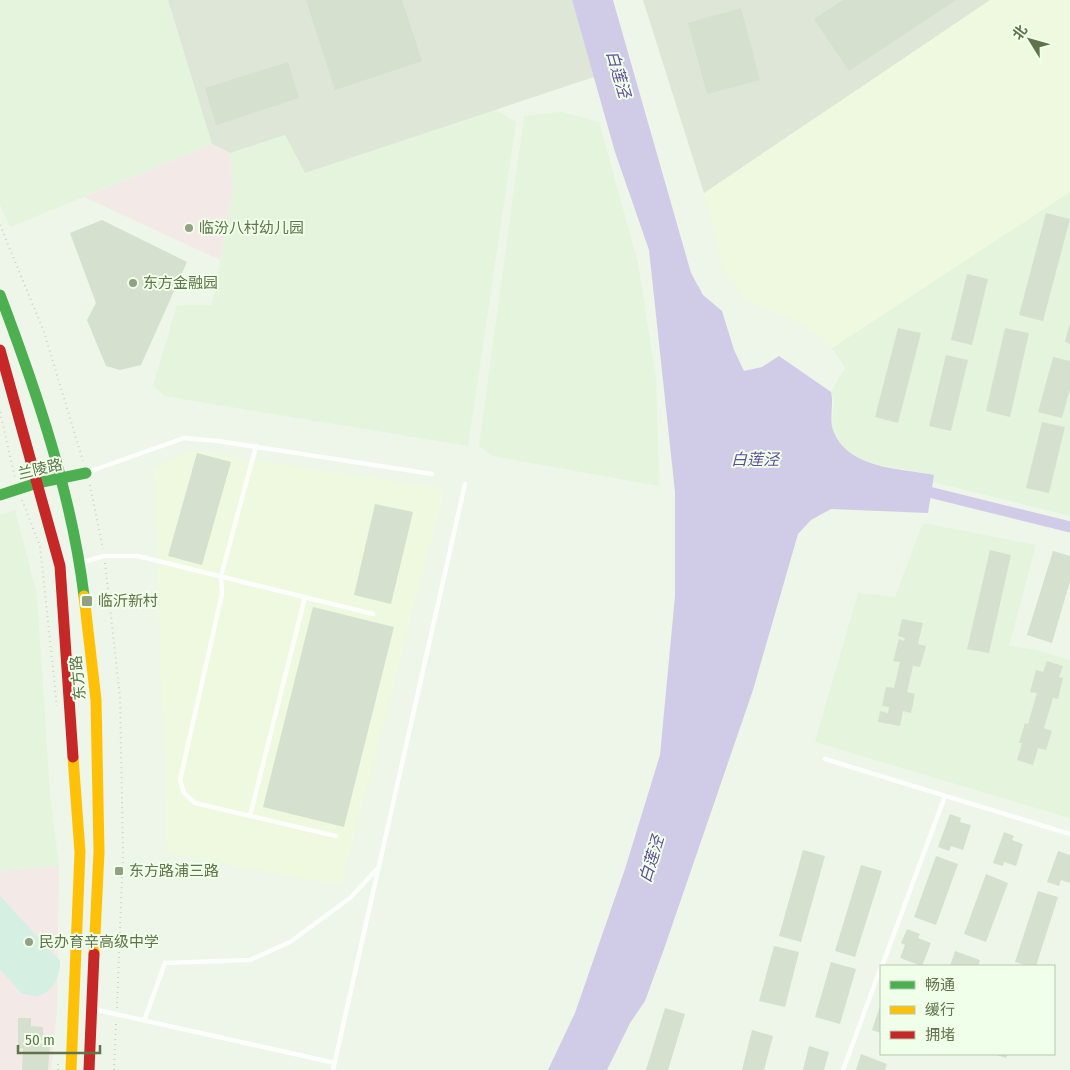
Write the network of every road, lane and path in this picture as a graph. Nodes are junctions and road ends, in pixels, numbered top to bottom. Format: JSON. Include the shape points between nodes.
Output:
{"nodes":[{"id":1,"x":0,"y":295,"type":"edge"},
{"id":2,"x":0,"y":350,"type":"edge"},
{"id":3,"x":0,"y":412,"type":"edge"},
{"id":4,"x":256,"y":446,"type":"junction"},
{"id":5,"x":86,"y":473,"type":"joint"},
{"id":6,"x":432,"y":474,"type":"dead end"},
{"id":7,"x":60,"y":480,"type":"junction"},
{"id":8,"x":37,"y":483,"type":"junction"},
{"id":9,"x":465,"y":484,"type":"dead end"},
{"id":10,"x":18,"y":489,"type":"junction"},
{"id":11,"x":0,"y":495,"type":"edge"},
{"id":12,"x":78,"y":564,"type":"junction"},
{"id":13,"x":221,"y":576,"type":"junction"},
{"id":14,"x":305,"y":597,"type":"junction"},
{"id":15,"x":373,"y":614,"type":"dead end"},
{"id":16,"x":58,"y":714,"type":"dead end"},
{"id":17,"x":825,"y":759,"type":"dead end"},
{"id":18,"x":945,"y":796,"type":"junction"},
{"id":19,"x":250,"y":816,"type":"junction"},
{"id":20,"x":1070,"y":834,"type":"edge"},
{"id":21,"x":336,"y":836,"type":"dead end"},
{"id":22,"x":379,"y":868,"type":"junction"},
{"id":23,"x":882,"y":965,"type":"edge"},
{"id":24,"x":880,"y":970,"type":"edge"},
{"id":25,"x":92,"y":1009,"type":"junction"},
{"id":26,"x":144,"y":1021,"type":"junction"},
{"id":27,"x":59,"y":1060,"type":"dead end"},
{"id":28,"x":334,"y":1063,"type":"junction"},
{"id":29,"x":58,"y":1070,"type":"edge"},
{"id":30,"x":72,"y":1070,"type":"edge"},
{"id":31,"x":89,"y":1070,"type":"edge"},
{"id":32,"x":333,"y":1070,"type":"edge"},
{"id":33,"x":843,"y":1070,"type":"edge"}],
"edges":[{"from":1,"to":7,"type":"main road","name":"东方路"},
{"from":2,"to":8,"type":"main road","name":"东方路"},
{"from":3,"to":10,"type":"path","name":"东方路"},
{"from":4,"to":5,"type":"lane","via":[[184,438]]},
{"from":4,"to":6,"type":"lane"},
{"from":4,"to":13,"type":"lane"},
{"from":5,"to":7,"type":"main road","name":"兰陵路"},
{"from":7,"to":8,"type":"main road","name":"兰陵路"},
{"from":7,"to":12,"type":"main road","name":"东方路"},
{"from":8,"to":10,"type":"main road","name":"兰陵路"},
{"from":8,"to":30,"type":"main road","name":"东方路","via":[[60,566],[80,852]]},
{"from":9,"to":22,"type":"lane"},
{"from":10,"to":11,"type":"main road","name":"兰陵路"},
{"from":10,"to":16,"type":"path","name":"东方路","via":[[40,546]]},
{"from":12,"to":13,"type":"lane","via":[[104,556],[138,556]]},
{"from":12,"to":25,"type":"main road","name":"东方路","via":[[96,700],[100,852]]},
{"from":13,"to":14,"type":"lane"},
{"from":13,"to":19,"type":"lane","via":[[222,594],[180,780],[184,793],[195,803]]},
{"from":14,"to":15,"type":"lane"},
{"from":14,"to":19,"type":"lane"},
{"from":17,"to":18,"type":"lane"},
{"from":18,"to":20,"type":"lane"},
{"from":18,"to":23,"type":"lane"},
{"from":19,"to":21,"type":"lane"},
{"from":22,"to":26,"type":"lane","via":[[350,898],[290,942],[250,960],[165,963]]},
{"from":22,"to":28,"type":"lane"},
{"from":24,"to":33,"type":"lane"},
{"from":25,"to":26,"type":"lane"},
{"from":25,"to":31,"type":"main road","name":"东方路"},
{"from":26,"to":28,"type":"lane"},
{"from":27,"to":29,"type":"path"},
{"from":28,"to":32,"type":"lane"}]}
